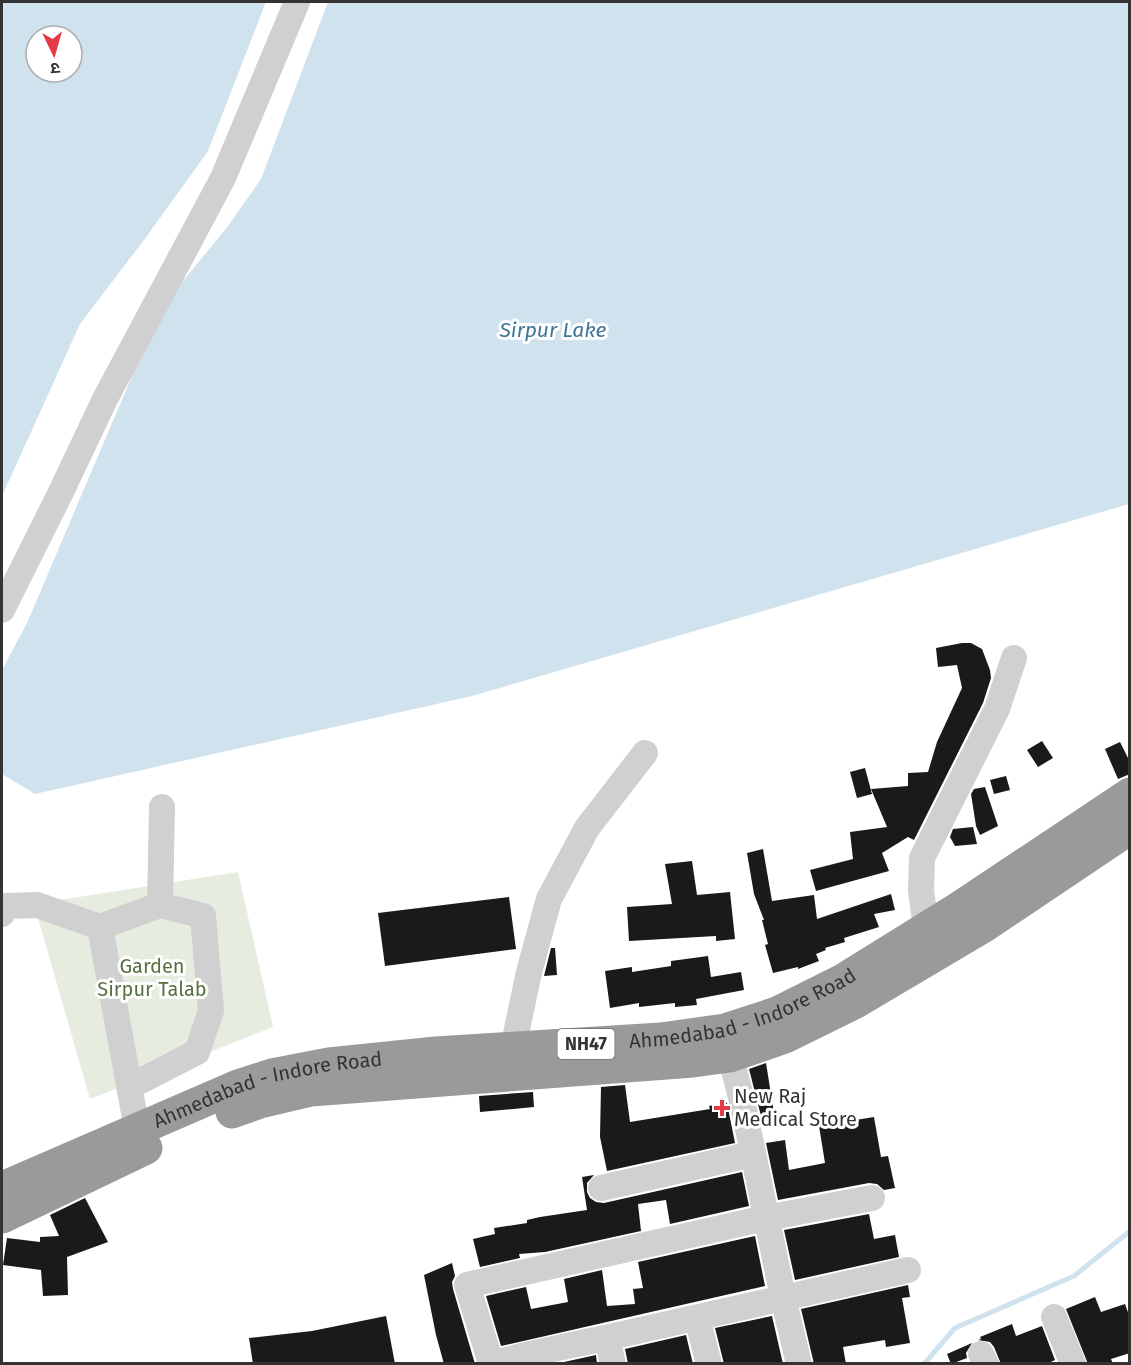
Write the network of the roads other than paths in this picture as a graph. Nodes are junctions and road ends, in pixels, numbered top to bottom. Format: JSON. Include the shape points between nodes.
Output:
{"nodes":[{"id":1,"x":297,"y":2,"type":"edge"},
{"id":2,"x":2,"y":610,"type":"edge"},
{"id":3,"x":1014,"y":658,"type":"dead end"},
{"id":4,"x":645,"y":753,"type":"dead end"},
{"id":5,"x":1130,"y":794,"type":"edge"},
{"id":6,"x":162,"y":807,"type":"dead end"},
{"id":7,"x":1130,"y":828,"type":"edge"},
{"id":8,"x":160,"y":905,"type":"junction"},
{"id":9,"x":2,"y":914,"type":"edge"},
{"id":10,"x":100,"y":927,"type":"junction"},
{"id":11,"x":926,"y":929,"type":"junction"},
{"id":12,"x":727,"y":1043,"type":"junction"},
{"id":13,"x":513,"y":1048,"type":"junction"},
{"id":14,"x":129,"y":1087,"type":"junction"},
{"id":15,"x":137,"y":1129,"type":"junction"},
{"id":16,"x":753,"y":1154,"type":"junction"},
{"id":17,"x":602,"y":1188,"type":"dead end"},
{"id":18,"x":20,"y":1189,"type":"edge"},
{"id":19,"x":872,"y":1198,"type":"dead end"},
{"id":20,"x":2,"y":1217,"type":"edge"},
{"id":21,"x":766,"y":1218,"type":"junction"},
{"id":22,"x":908,"y":1270,"type":"dead end"},
{"id":23,"x":783,"y":1297,"type":"junction"},
{"id":24,"x":697,"y":1317,"type":"junction"},
{"id":25,"x":1054,"y":1317,"type":"dead end"},
{"id":26,"x":607,"y":1338,"type":"junction"},
{"id":27,"x":490,"y":1363,"type":"edge"},
{"id":28,"x":613,"y":1364,"type":"edge"},
{"id":29,"x":709,"y":1364,"type":"edge"},
{"id":30,"x":799,"y":1364,"type":"edge"},
{"id":31,"x":1073,"y":1364,"type":"edge"}],
"edges":[{"from":1,"to":2,"type":"street","via":[[222,178],[105,399]]},
{"from":3,"to":11,"type":"street","via":[[997,708],[922,858]]},
{"from":4,"to":13,"type":"street","via":[[587,828],[549,899]]},
{"from":5,"to":11,"type":"highway","name":"Ahmedabad - Indore Road","number":"NH47"},
{"from":6,"to":8,"type":"street"},
{"from":7,"to":12,"type":"highway","name":"Ahmedabad - Indore Road","number":"NH47","via":[[984,926],[854,1003],[785,1037]]},
{"from":8,"to":10,"type":"street"},
{"from":8,"to":14,"type":"street","via":[[202,916],[211,1011],[197,1052]]},
{"from":9,"to":10,"type":"street","via":[[5,906],[37,904]]},
{"from":10,"to":14,"type":"street"},
{"from":11,"to":12,"type":"highway","name":"Ahmedabad - Indore Road","number":"NH47","via":[[843,981]]},
{"from":12,"to":13,"type":"highway","name":"Ahmedabad - Indore Road","number":"NH47","via":[[661,1039]]},
{"from":12,"to":16,"type":"street"},
{"from":12,"to":18,"type":"highway","name":"Ahmedabad - Indore Road","number":"NH47","via":[[693,1061],[311,1090],[260,1102]]},
{"from":13,"to":15,"type":"highway","name":"Ahmedabad - Indore Road","number":"NH47","via":[[329,1064],[272,1075]]},
{"from":14,"to":15,"type":"street"},
{"from":15,"to":18,"type":"highway","name":"Ahmedabad - Indore Road","number":"NH47"},
{"from":16,"to":17,"type":"street"},
{"from":16,"to":21,"type":"street"},
{"from":18,"to":20,"type":"highway","name":"Ahmedabad - Indore Road","number":"NH47"},
{"from":19,"to":21,"type":"street"},
{"from":21,"to":23,"type":"street"},
{"from":21,"to":27,"type":"street","via":[[466,1285]]},
{"from":22,"to":23,"type":"street"},
{"from":23,"to":24,"type":"street"},
{"from":23,"to":30,"type":"street"},
{"from":24,"to":26,"type":"street"},
{"from":24,"to":29,"type":"street"},
{"from":25,"to":31,"type":"street"},
{"from":26,"to":27,"type":"street"},
{"from":26,"to":28,"type":"street"}]}
